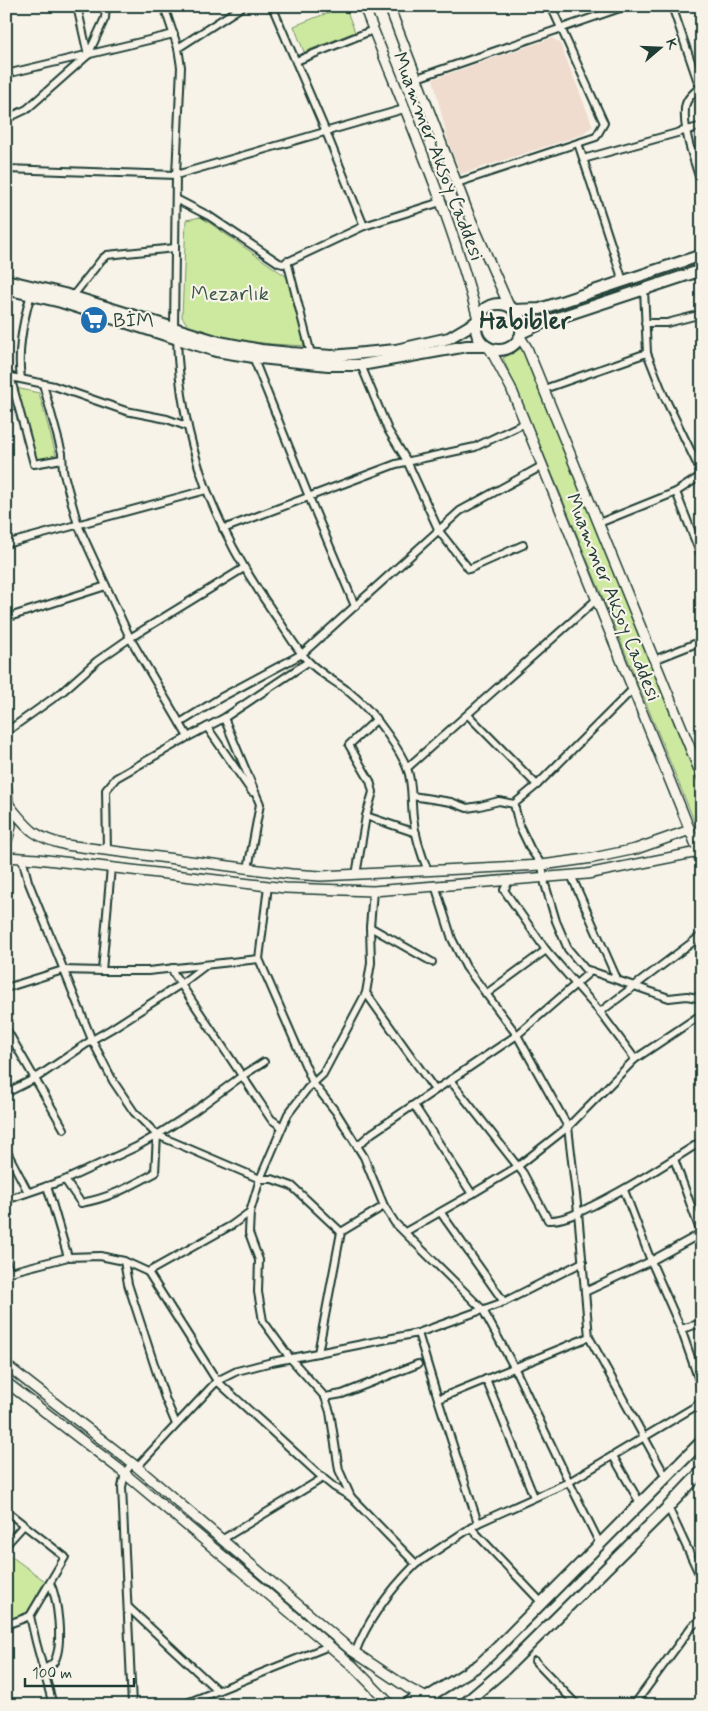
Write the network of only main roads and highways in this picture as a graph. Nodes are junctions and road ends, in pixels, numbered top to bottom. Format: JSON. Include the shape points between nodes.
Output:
{"nodes":[{"id":1,"x":364,"y":6,"type":"edge"},
{"id":2,"x":390,"y":6,"type":"edge"},
{"id":3,"x":702,"y":255,"type":"edge"},
{"id":4,"x":702,"y":270,"type":"edge"},
{"id":5,"x":6,"y":280,"type":"edge"},
{"id":6,"x":6,"y":288,"type":"edge"},
{"id":7,"x":512,"y":308,"type":"junction"},
{"id":8,"x":477,"y":320,"type":"junction"},
{"id":9,"x":175,"y":333,"type":"junction"},
{"id":10,"x":520,"y":335,"type":"junction"},
{"id":11,"x":488,"y":347,"type":"junction"},
{"id":12,"x":702,"y":777,"type":"edge"},
{"id":13,"x":6,"y":783,"type":"edge"},
{"id":14,"x":8,"y":805,"type":"edge"},
{"id":15,"x":690,"y":830,"type":"junction"},
{"id":16,"x":6,"y":845,"type":"edge"},
{"id":17,"x":700,"y":856,"type":"edge"},
{"id":18,"x":6,"y":857,"type":"edge"},
{"id":19,"x":428,"y":871,"type":"junction"},
{"id":20,"x":435,"y":885,"type":"junction"},
{"id":21,"x":6,"y":1365,"type":"edge"},
{"id":22,"x":6,"y":1382,"type":"edge"},
{"id":23,"x":702,"y":1442,"type":"edge"},
{"id":24,"x":702,"y":1471,"type":"edge"},
{"id":25,"x":426,"y":1697,"type":"junction"},
{"id":26,"x":391,"y":1705,"type":"edge"},
{"id":27,"x":407,"y":1705,"type":"edge"},
{"id":28,"x":440,"y":1705,"type":"edge"},
{"id":29,"x":463,"y":1705,"type":"edge"}],
"edges":[{"from":1,"to":8,"type":"main road","name":"Muammer Aksoy Caddesi","via":[[441,202]]},
{"from":2,"to":7,"type":"main road","name":"Muammer Aksoy Caddesi","via":[[457,183]]},
{"from":3,"to":7,"type":"main road","via":[[540,309]]},
{"from":4,"to":10,"type":"main road","via":[[545,322]]},
{"from":5,"to":9,"type":"main road","via":[[72,297]]},
{"from":6,"to":9,"type":"main road"},
{"from":7,"to":8,"type":"main road","via":[[502,304],[489,306]]},
{"from":7,"to":10,"type":"main road","via":[[521,321]]},
{"from":8,"to":9,"type":"main road","via":[[449,338],[396,350],[332,356],[261,350]]},
{"from":8,"to":11,"type":"main road","via":[[477,335]]},
{"from":9,"to":11,"type":"main road","via":[[216,351],[328,365],[362,366],[467,346]]},
{"from":10,"to":11,"type":"main road","via":[[516,343],[506,349]]},
{"from":10,"to":12,"type":"main road","name":"Muammer Aksoy Caddesi"},
{"from":11,"to":15,"type":"main road","name":"Muammer Aksoy Caddesi","via":[[511,388]]},
{"from":13,"to":14,"type":"main road"},
{"from":14,"to":16,"type":"main road","via":[[11,826]]},
{"from":14,"to":19,"type":"main road","via":[[28,828],[46,840],[66,845],[299,875]]},
{"from":15,"to":17,"type":"main road","name":"Muammer Aksoy Caddesi"},
{"from":15,"to":19,"type":"main road","via":[[636,849],[593,858],[542,865]]},
{"from":17,"to":20,"type":"main road","via":[[587,874]]},
{"from":18,"to":20,"type":"main road","via":[[322,890],[373,891]]},
{"from":19,"to":20,"type":"main road"},
{"from":21,"to":25,"type":"main road","via":[[135,1465],[356,1653]]},
{"from":22,"to":26,"type":"main road","via":[[125,1473],[353,1666]]},
{"from":23,"to":25,"type":"main road","via":[[479,1665]]},
{"from":24,"to":29,"type":"main road","via":[[503,1671]]},
{"from":25,"to":27,"type":"main road","via":[[414,1699]]},
{"from":25,"to":28,"type":"main road"}]}
